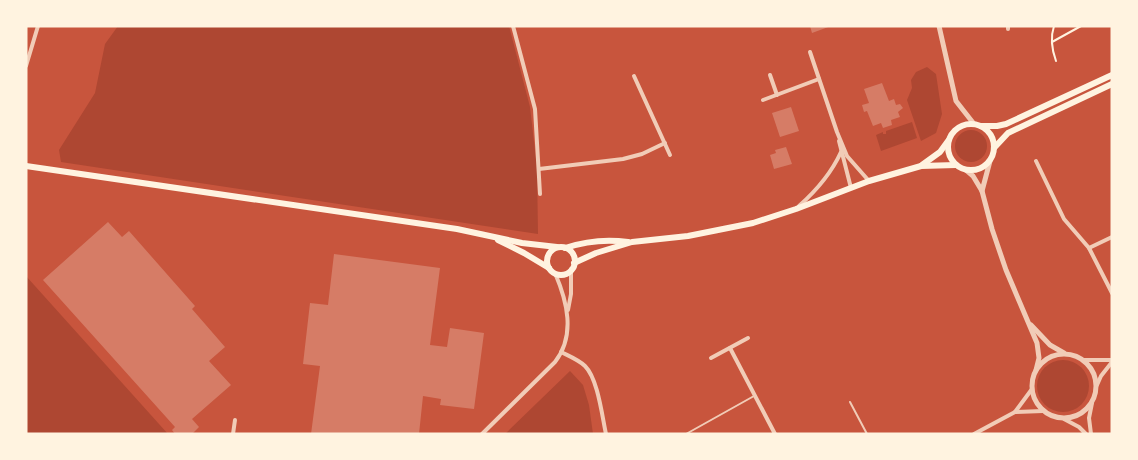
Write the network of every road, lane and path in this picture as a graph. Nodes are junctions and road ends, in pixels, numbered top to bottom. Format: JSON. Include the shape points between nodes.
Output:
{"nodes":[{"id":1,"x":38,"y":26,"type":"edge"},
{"id":2,"x":513,"y":26,"type":"edge"},
{"id":3,"x":939,"y":26,"type":"edge"},
{"id":4,"x":1054,"y":26,"type":"edge"},
{"id":5,"x":1081,"y":26,"type":"edge"},
{"id":6,"x":1052,"y":42,"type":"junction"},
{"id":7,"x":810,"y":52,"type":"dead end"},
{"id":8,"x":1056,"y":61,"type":"dead end"},
{"id":9,"x":26,"y":66,"type":"edge"},
{"id":10,"x":770,"y":75,"type":"dead end"},
{"id":11,"x":1112,"y":75,"type":"edge"},
{"id":12,"x":634,"y":76,"type":"dead end"},
{"id":13,"x":819,"y":80,"type":"junction"},
{"id":14,"x":1112,"y":84,"type":"edge"},
{"id":15,"x":777,"y":95,"type":"junction"},
{"id":16,"x":763,"y":100,"type":"dead end"},
{"id":17,"x":977,"y":125,"type":"junction"},
{"id":18,"x":837,"y":132,"type":"junction"},
{"id":19,"x":948,"y":140,"type":"junction"},
{"id":20,"x":665,"y":143,"type":"junction"},
{"id":21,"x":994,"y":148,"type":"junction"},
{"id":22,"x":841,"y":152,"type":"junction"},
{"id":23,"x":670,"y":155,"type":"dead end"},
{"id":24,"x":990,"y":160,"type":"junction"},
{"id":25,"x":1036,"y":161,"type":"dead end"},
{"id":26,"x":956,"y":165,"type":"junction"},
{"id":27,"x":26,"y":166,"type":"edge"},
{"id":28,"x":921,"y":166,"type":"junction"},
{"id":29,"x":538,"y":169,"type":"junction"},
{"id":30,"x":966,"y":170,"type":"junction"},
{"id":31,"x":869,"y":181,"type":"junction"},
{"id":32,"x":851,"y":188,"type":"junction"},
{"id":33,"x":982,"y":191,"type":"junction"},
{"id":34,"x":540,"y":194,"type":"dead end"},
{"id":35,"x":796,"y":209,"type":"junction"},
{"id":36,"x":489,"y":236,"type":"junction"},
{"id":37,"x":1112,"y":237,"type":"edge"},
{"id":38,"x":632,"y":242,"type":"junction"},
{"id":39,"x":557,"y":248,"type":"junction"},
{"id":40,"x":565,"y":248,"type":"junction"},
{"id":41,"x":1089,"y":248,"type":"junction"},
{"id":42,"x":573,"y":266,"type":"junction"},
{"id":43,"x":552,"y":271,"type":"junction"},
{"id":44,"x":1112,"y":293,"type":"edge"},
{"id":45,"x":568,"y":312,"type":"junction"},
{"id":46,"x":1029,"y":323,"type":"junction"},
{"id":47,"x":748,"y":338,"type":"dead end"},
{"id":48,"x":730,"y":348,"type":"junction"},
{"id":49,"x":562,"y":352,"type":"junction"},
{"id":50,"x":1066,"y":354,"type":"junction"},
{"id":51,"x":711,"y":358,"type":"dead end"},
{"id":52,"x":1084,"y":360,"type":"junction"},
{"id":53,"x":1112,"y":361,"type":"edge"},
{"id":54,"x":1036,"y":370,"type":"junction"},
{"id":55,"x":1097,"y":385,"type":"junction"},
{"id":56,"x":1032,"y":389,"type":"junction"},
{"id":57,"x":755,"y":395,"type":"junction"},
{"id":58,"x":850,"y":402,"type":"dead end"},
{"id":59,"x":1092,"y":403,"type":"junction"},
{"id":60,"x":1043,"y":411,"type":"junction"},
{"id":61,"x":1015,"y":412,"type":"junction"},
{"id":62,"x":1064,"y":419,"type":"junction"},
{"id":63,"x":235,"y":420,"type":"dead end"},
{"id":64,"x":233,"y":434,"type":"edge"},
{"id":65,"x":482,"y":434,"type":"edge"},
{"id":66,"x":606,"y":434,"type":"edge"},
{"id":67,"x":686,"y":434,"type":"edge"},
{"id":68,"x":775,"y":434,"type":"edge"},
{"id":69,"x":867,"y":434,"type":"edge"},
{"id":70,"x":974,"y":434,"type":"edge"},
{"id":71,"x":1086,"y":434,"type":"edge"},
{"id":72,"x":1091,"y":434,"type":"edge"}],
"edges":[{"from":1,"to":9,"type":"street"},
{"from":2,"to":29,"type":"street","via":[[535,109]]},
{"from":3,"to":17,"type":"street","via":[[956,101]]},
{"from":4,"to":6,"type":"path"},
{"from":5,"to":6,"type":"path"},
{"from":6,"to":8,"type":"path"},
{"from":7,"to":13,"type":"street"},
{"from":10,"to":15,"type":"street"},
{"from":11,"to":17,"type":"main road","via":[[1006,124]]},
{"from":12,"to":20,"type":"street"},
{"from":13,"to":15,"type":"street"},
{"from":13,"to":18,"type":"street"},
{"from":14,"to":21,"type":"main road","via":[[1012,131]]},
{"from":15,"to":16,"type":"street"},
{"from":17,"to":19,"type":"main road","via":[[958,127]]},
{"from":17,"to":21,"type":"main road","via":[[991,135]]},
{"from":18,"to":22,"type":"street"},
{"from":18,"to":31,"type":"street","via":[[847,156]]},
{"from":19,"to":26,"type":"main road","via":[[948,154]]},
{"from":19,"to":28,"type":"main road","via":[[940,152]]},
{"from":20,"to":23,"type":"street"},
{"from":20,"to":29,"type":"street","via":[[623,159]]},
{"from":21,"to":24,"type":"main road"},
{"from":22,"to":32,"type":"street"},
{"from":22,"to":35,"type":"street","via":[[820,187]]},
{"from":24,"to":30,"type":"main road","via":[[980,169]]},
{"from":24,"to":33,"type":"street"},
{"from":25,"to":41,"type":"street","via":[[1064,219]]},
{"from":26,"to":28,"type":"main road"},
{"from":26,"to":30,"type":"main road"},
{"from":27,"to":36,"type":"main road"},
{"from":28,"to":31,"type":"main road"},
{"from":29,"to":34,"type":"street"},
{"from":30,"to":33,"type":"street"},
{"from":31,"to":32,"type":"main road"},
{"from":32,"to":35,"type":"main road"},
{"from":33,"to":46,"type":"street","via":[[1003,261]]},
{"from":35,"to":38,"type":"main road","via":[[717,231]]},
{"from":36,"to":39,"type":"main road"},
{"from":36,"to":43,"type":"main road"},
{"from":37,"to":41,"type":"street"},
{"from":38,"to":40,"type":"main road","via":[[586,242]]},
{"from":38,"to":42,"type":"main road","via":[[596,253]]},
{"from":39,"to":40,"type":"main road"},
{"from":39,"to":43,"type":"main road","via":[[550,251],[547,258]]},
{"from":40,"to":42,"type":"main road","via":[[572,254]]},
{"from":41,"to":44,"type":"street"},
{"from":42,"to":43,"type":"main road","via":[[566,273]]},
{"from":42,"to":45,"type":"street"},
{"from":43,"to":45,"type":"street"},
{"from":45,"to":49,"type":"street"},
{"from":46,"to":50,"type":"street","via":[[1050,345]]},
{"from":46,"to":54,"type":"street","via":[[1038,350]]},
{"from":47,"to":48,"type":"street"},
{"from":48,"to":51,"type":"street"},
{"from":48,"to":57,"type":"street"},
{"from":49,"to":65,"type":"street"},
{"from":49,"to":66,"type":"street","via":[[580,362],[589,372]]},
{"from":50,"to":52,"type":"street"},
{"from":50,"to":54,"type":"street","via":[[1052,356]]},
{"from":52,"to":53,"type":"street"},
{"from":52,"to":55,"type":"street","via":[[1093,370]]},
{"from":53,"to":55,"type":"street"},
{"from":54,"to":56,"type":"street"},
{"from":55,"to":59,"type":"street"},
{"from":56,"to":60,"type":"street"},
{"from":56,"to":61,"type":"street"},
{"from":57,"to":67,"type":"lane"},
{"from":57,"to":68,"type":"street"},
{"from":58,"to":69,"type":"lane"},
{"from":59,"to":62,"type":"street","via":[[1082,414]]},
{"from":59,"to":72,"type":"street","via":[[1089,418]]},
{"from":60,"to":61,"type":"street"},
{"from":60,"to":62,"type":"street"},
{"from":61,"to":70,"type":"street"},
{"from":62,"to":71,"type":"street"},
{"from":63,"to":64,"type":"street"}]}
